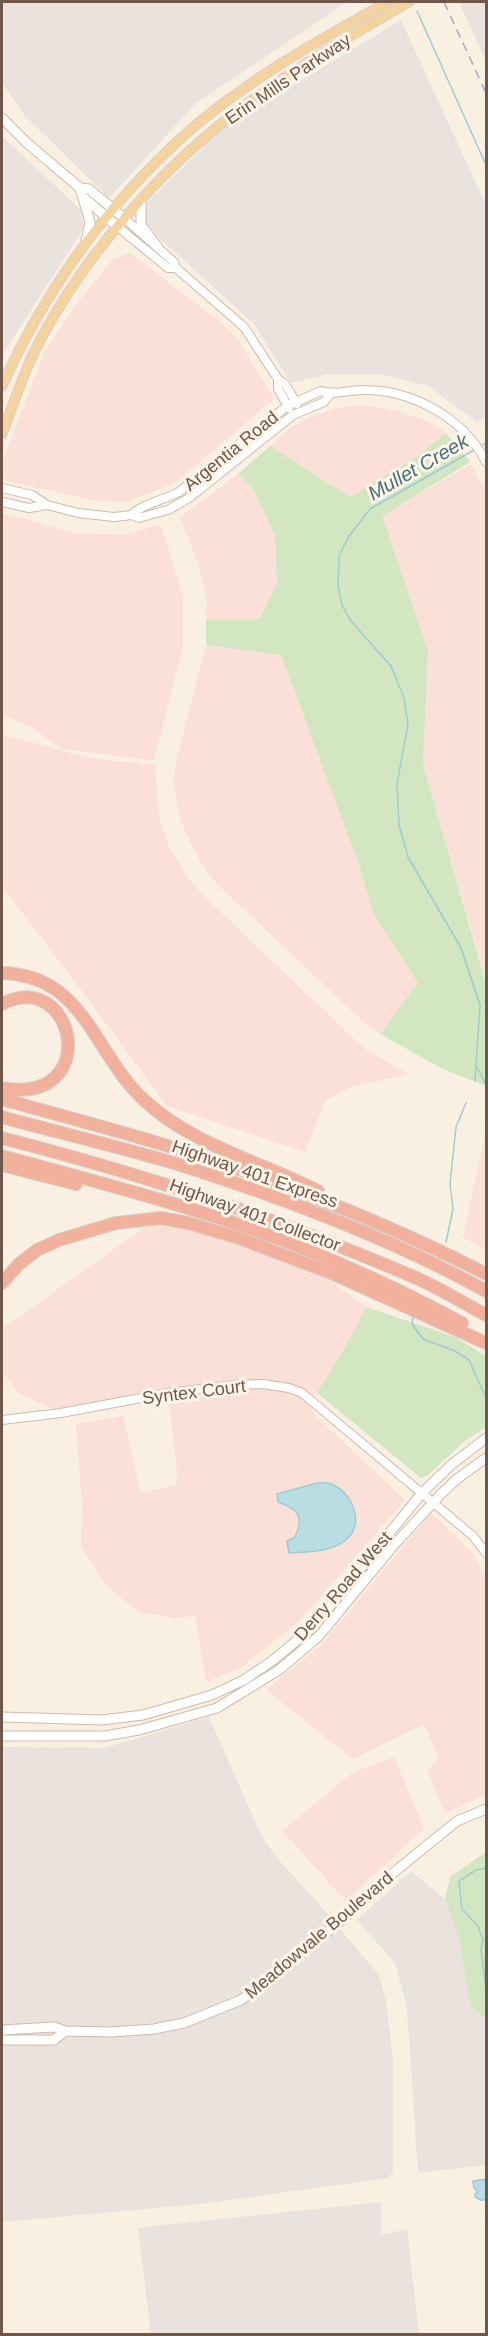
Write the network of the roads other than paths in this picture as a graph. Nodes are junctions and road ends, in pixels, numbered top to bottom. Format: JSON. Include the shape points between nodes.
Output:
{"nodes":[{"id":1,"x":409,"y":2,"type":"edge"},
{"id":2,"x":385,"y":3,"type":"edge"},
{"id":3,"x":2,"y":118,"type":"edge"},
{"id":4,"x":82,"y":192,"type":"junction"},
{"id":5,"x":141,"y":201,"type":"junction"},
{"id":6,"x":109,"y":212,"type":"junction"},
{"id":7,"x":121,"y":223,"type":"junction"},
{"id":8,"x":86,"y":242,"type":"junction"},
{"id":9,"x":157,"y":246,"type":"junction"},
{"id":10,"x":176,"y":268,"type":"junction"},
{"id":11,"x":2,"y":386,"type":"edge"},
{"id":12,"x":330,"y":394,"type":"junction"},
{"id":13,"x":291,"y":404,"type":"junction"},
{"id":14,"x":301,"y":411,"type":"junction"},
{"id":15,"x":293,"y":415,"type":"junction"},
{"id":16,"x":2,"y":434,"type":"edge"},
{"id":17,"x":485,"y":459,"type":"edge"},
{"id":18,"x":3,"y":487,"type":"edge"},
{"id":19,"x":2,"y":502,"type":"edge"},
{"id":20,"x":47,"y":506,"type":"junction"},
{"id":21,"x":132,"y":515,"type":"junction"},
{"id":22,"x":2,"y":973,"type":"edge"},
{"id":23,"x":2,"y":1004,"type":"edge"},
{"id":24,"x":2,"y":1088,"type":"edge"},
{"id":25,"x":2,"y":1099,"type":"edge"},
{"id":26,"x":2,"y":1117,"type":"edge"},
{"id":27,"x":2,"y":1138,"type":"edge"},
{"id":28,"x":2,"y":1156,"type":"edge"},
{"id":29,"x":2,"y":1165,"type":"edge"},
{"id":30,"x":207,"y":1215,"type":"junction"},
{"id":31,"x":391,"y":1228,"type":"junction"},
{"id":32,"x":486,"y":1274,"type":"edge"},
{"id":33,"x":2,"y":1283,"type":"edge"},
{"id":34,"x":486,"y":1291,"type":"edge"},
{"id":35,"x":486,"y":1315,"type":"edge"},
{"id":36,"x":486,"y":1336,"type":"edge"},
{"id":37,"x":486,"y":1342,"type":"edge"},
{"id":38,"x":2,"y":1420,"type":"edge"},
{"id":39,"x":486,"y":1438,"type":"edge"},
{"id":40,"x":486,"y":1458,"type":"edge"},
{"id":41,"x":422,"y":1493,"type":"junction"},
{"id":42,"x":433,"y":1503,"type":"junction"},
{"id":43,"x":486,"y":1553,"type":"edge"},
{"id":44,"x":2,"y":1717,"type":"edge"},
{"id":45,"x":2,"y":1736,"type":"edge"},
{"id":46,"x":486,"y":1809,"type":"edge"},
{"id":47,"x":5,"y":2028,"type":"edge"},
{"id":48,"x":65,"y":2031,"type":"junction"},
{"id":49,"x":2,"y":2040,"type":"edge"}],
"edges":[{"from":1,"to":5,"type":"main road","name":"Erin Mills Parkway","via":[[243,106]]},
{"from":2,"to":6,"type":"main road","name":"Erin Mills Parkway","via":[[234,96],[190,130]]},
{"from":3,"to":4,"type":"main road"},
{"from":4,"to":6,"type":"main road","via":[[89,189]]},
{"from":4,"to":8,"type":"main road","via":[[90,222]]},
{"from":5,"to":7,"type":"main road","name":"Erin Mills Parkway"},
{"from":5,"to":9,"type":"main road","via":[[141,225]]},
{"from":6,"to":7,"type":"main road"},
{"from":6,"to":8,"type":"main road","name":"Erin Mills Parkway"},
{"from":7,"to":9,"type":"street"},
{"from":7,"to":10,"type":"street","via":[[168,268]]},
{"from":7,"to":16,"type":"main road","name":"Erin Mills Parkway","via":[[77,281],[44,334]]},
{"from":8,"to":11,"type":"main road","name":"Erin Mills Parkway","via":[[43,307]]},
{"from":9,"to":10,"type":"street"},
{"from":10,"to":13,"type":"street","via":[[244,327],[278,380],[285,384]]},
{"from":12,"to":13,"type":"street","name":"Argentia Road","via":[[321,391]]},
{"from":12,"to":14,"type":"street","name":"Argentia Road","via":[[324,402]]},
{"from":12,"to":17,"type":"street","name":"Argentia Road","via":[[364,389],[417,400],[443,414],[471,439]]},
{"from":13,"to":14,"type":"street"},
{"from":13,"to":15,"type":"street"},
{"from":13,"to":21,"type":"street","name":"Argentia Road","via":[[179,492]]},
{"from":14,"to":15,"type":"street","name":"Argentia Road"},
{"from":15,"to":21,"type":"street","name":"Argentia Road","via":[[189,498],[168,510],[139,518]]},
{"from":18,"to":20,"type":"street","name":"Argentia Road","via":[[32,495]]},
{"from":19,"to":20,"type":"street","name":"Argentia Road","via":[[29,508]]},
{"from":20,"to":21,"type":"street","name":"Argentia Road","via":[[94,516]]},
{"from":22,"to":31,"type":"highway","via":[[22,974],[50,984],[73,1004],[123,1077],[173,1123]]},
{"from":23,"to":24,"type":"highway","via":[[28,997],[46,1003],[59,1015],[68,1034],[68,1053],[62,1069],[49,1082],[30,1089]]},
{"from":25,"to":31,"type":"highway","name":"Highway 401 Collector","via":[[219,1162]]},
{"from":26,"to":34,"type":"highway","name":"Highway 401 Express","via":[[250,1188],[374,1238]]},
{"from":27,"to":35,"type":"highway","name":"Highway 401 Express","via":[[161,1182],[295,1228],[416,1278]]},
{"from":28,"to":30,"type":"highway","name":"Highway 401 Collector"},
{"from":29,"to":30,"type":"highway"},
{"from":30,"to":36,"type":"highway","name":"Highway 401 Collector","via":[[297,1246],[390,1286]]},
{"from":31,"to":32,"type":"highway","name":"Highway 401 Collector"},
{"from":33,"to":37,"type":"highway","via":[[37,1250],[59,1240],[116,1223],[161,1218],[250,1242],[336,1275]]},
{"from":38,"to":41,"type":"street","name":"Syntex Court","via":[[210,1386],[263,1384],[289,1388],[320,1408]]},
{"from":39,"to":41,"type":"main road","name":"Derry Road West"},
{"from":40,"to":42,"type":"main road","name":"Derry Road West"},
{"from":41,"to":42,"type":"street","name":"Syntex Court"},
{"from":41,"to":44,"type":"main road","name":"Derry Road West","via":[[312,1628],[244,1680],[212,1695],[143,1715],[102,1720]]},
{"from":42,"to":43,"type":"street","name":"Syntex Court","via":[[473,1536]]},
{"from":42,"to":45,"type":"main road","name":"Derry Road West","via":[[319,1636],[279,1670],[217,1708],[105,1736]]},
{"from":46,"to":48,"type":"main road","name":"Meadowvale Boulevard","via":[[457,1821],[241,2000],[194,2019],[154,2029]]},
{"from":47,"to":48,"type":"main road","name":"Meadowvale Boulevard","via":[[54,2027]]},
{"from":48,"to":49,"type":"main road","name":"Meadowvale Boulevard","via":[[54,2040]]}]}
